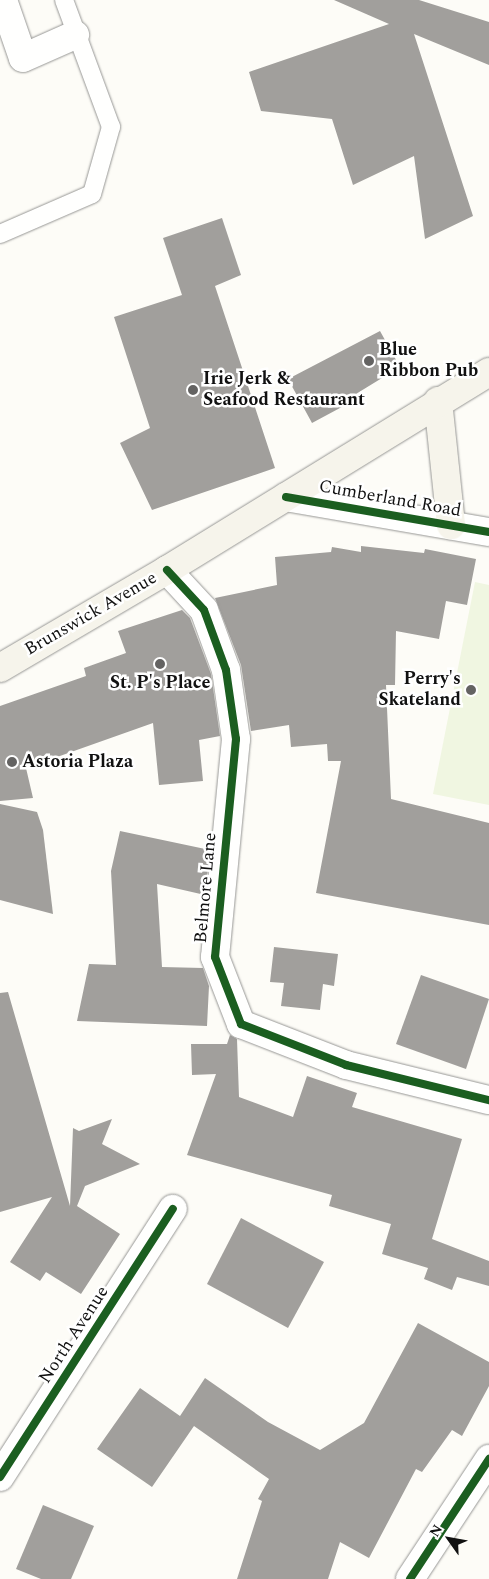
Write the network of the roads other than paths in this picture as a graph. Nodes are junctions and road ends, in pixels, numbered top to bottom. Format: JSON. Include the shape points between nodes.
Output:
{"nodes":[{"id":1,"x":3,"y":0,"type":"edge"},
{"id":2,"x":64,"y":0,"type":"edge"},
{"id":3,"x":75,"y":36,"type":"junction"},
{"id":4,"x":0,"y":234,"type":"edge"},
{"id":5,"x":489,"y":372,"type":"edge"},
{"id":6,"x":438,"y":401,"type":"junction"},
{"id":7,"x":286,"y":497,"type":"junction"},
{"id":8,"x":452,"y":525,"type":"junction"},
{"id":9,"x":489,"y":532,"type":"edge"},
{"id":10,"x":167,"y":570,"type":"junction"},
{"id":11,"x":0,"y":668,"type":"edge"},
{"id":12,"x":489,"y":1100,"type":"edge"},
{"id":13,"x":173,"y":1209,"type":"dead end"},
{"id":14,"x":489,"y":1459,"type":"edge"},
{"id":15,"x":0,"y":1477,"type":"edge"},
{"id":16,"x":410,"y":1579,"type":"edge"}],
"edges":[{"from":1,"to":3,"type":"street","via":[[24,58]]},
{"from":2,"to":3,"type":"lane"},
{"from":3,"to":4,"type":"lane","via":[[111,127],[92,194]]},
{"from":5,"to":6,"type":"main road","name":"Brunswick Avenue"},
{"from":6,"to":7,"type":"main road","name":"Brunswick Avenue"},
{"from":6,"to":8,"type":"main road"},
{"from":7,"to":8,"type":"street","name":"Cumberland Road"},
{"from":7,"to":10,"type":"main road","name":"Brunswick Avenue"},
{"from":8,"to":9,"type":"street","name":"Cumberland Road"},
{"from":10,"to":11,"type":"main road","name":"Brunswick Avenue"},
{"from":10,"to":12,"type":"street","name":"Belmore Lane","via":[[204,610],[226,670],[236,739],[215,957],[240,1024],[346,1064]]},
{"from":13,"to":15,"type":"street","name":"North Avenue"},
{"from":14,"to":16,"type":"street"}]}
